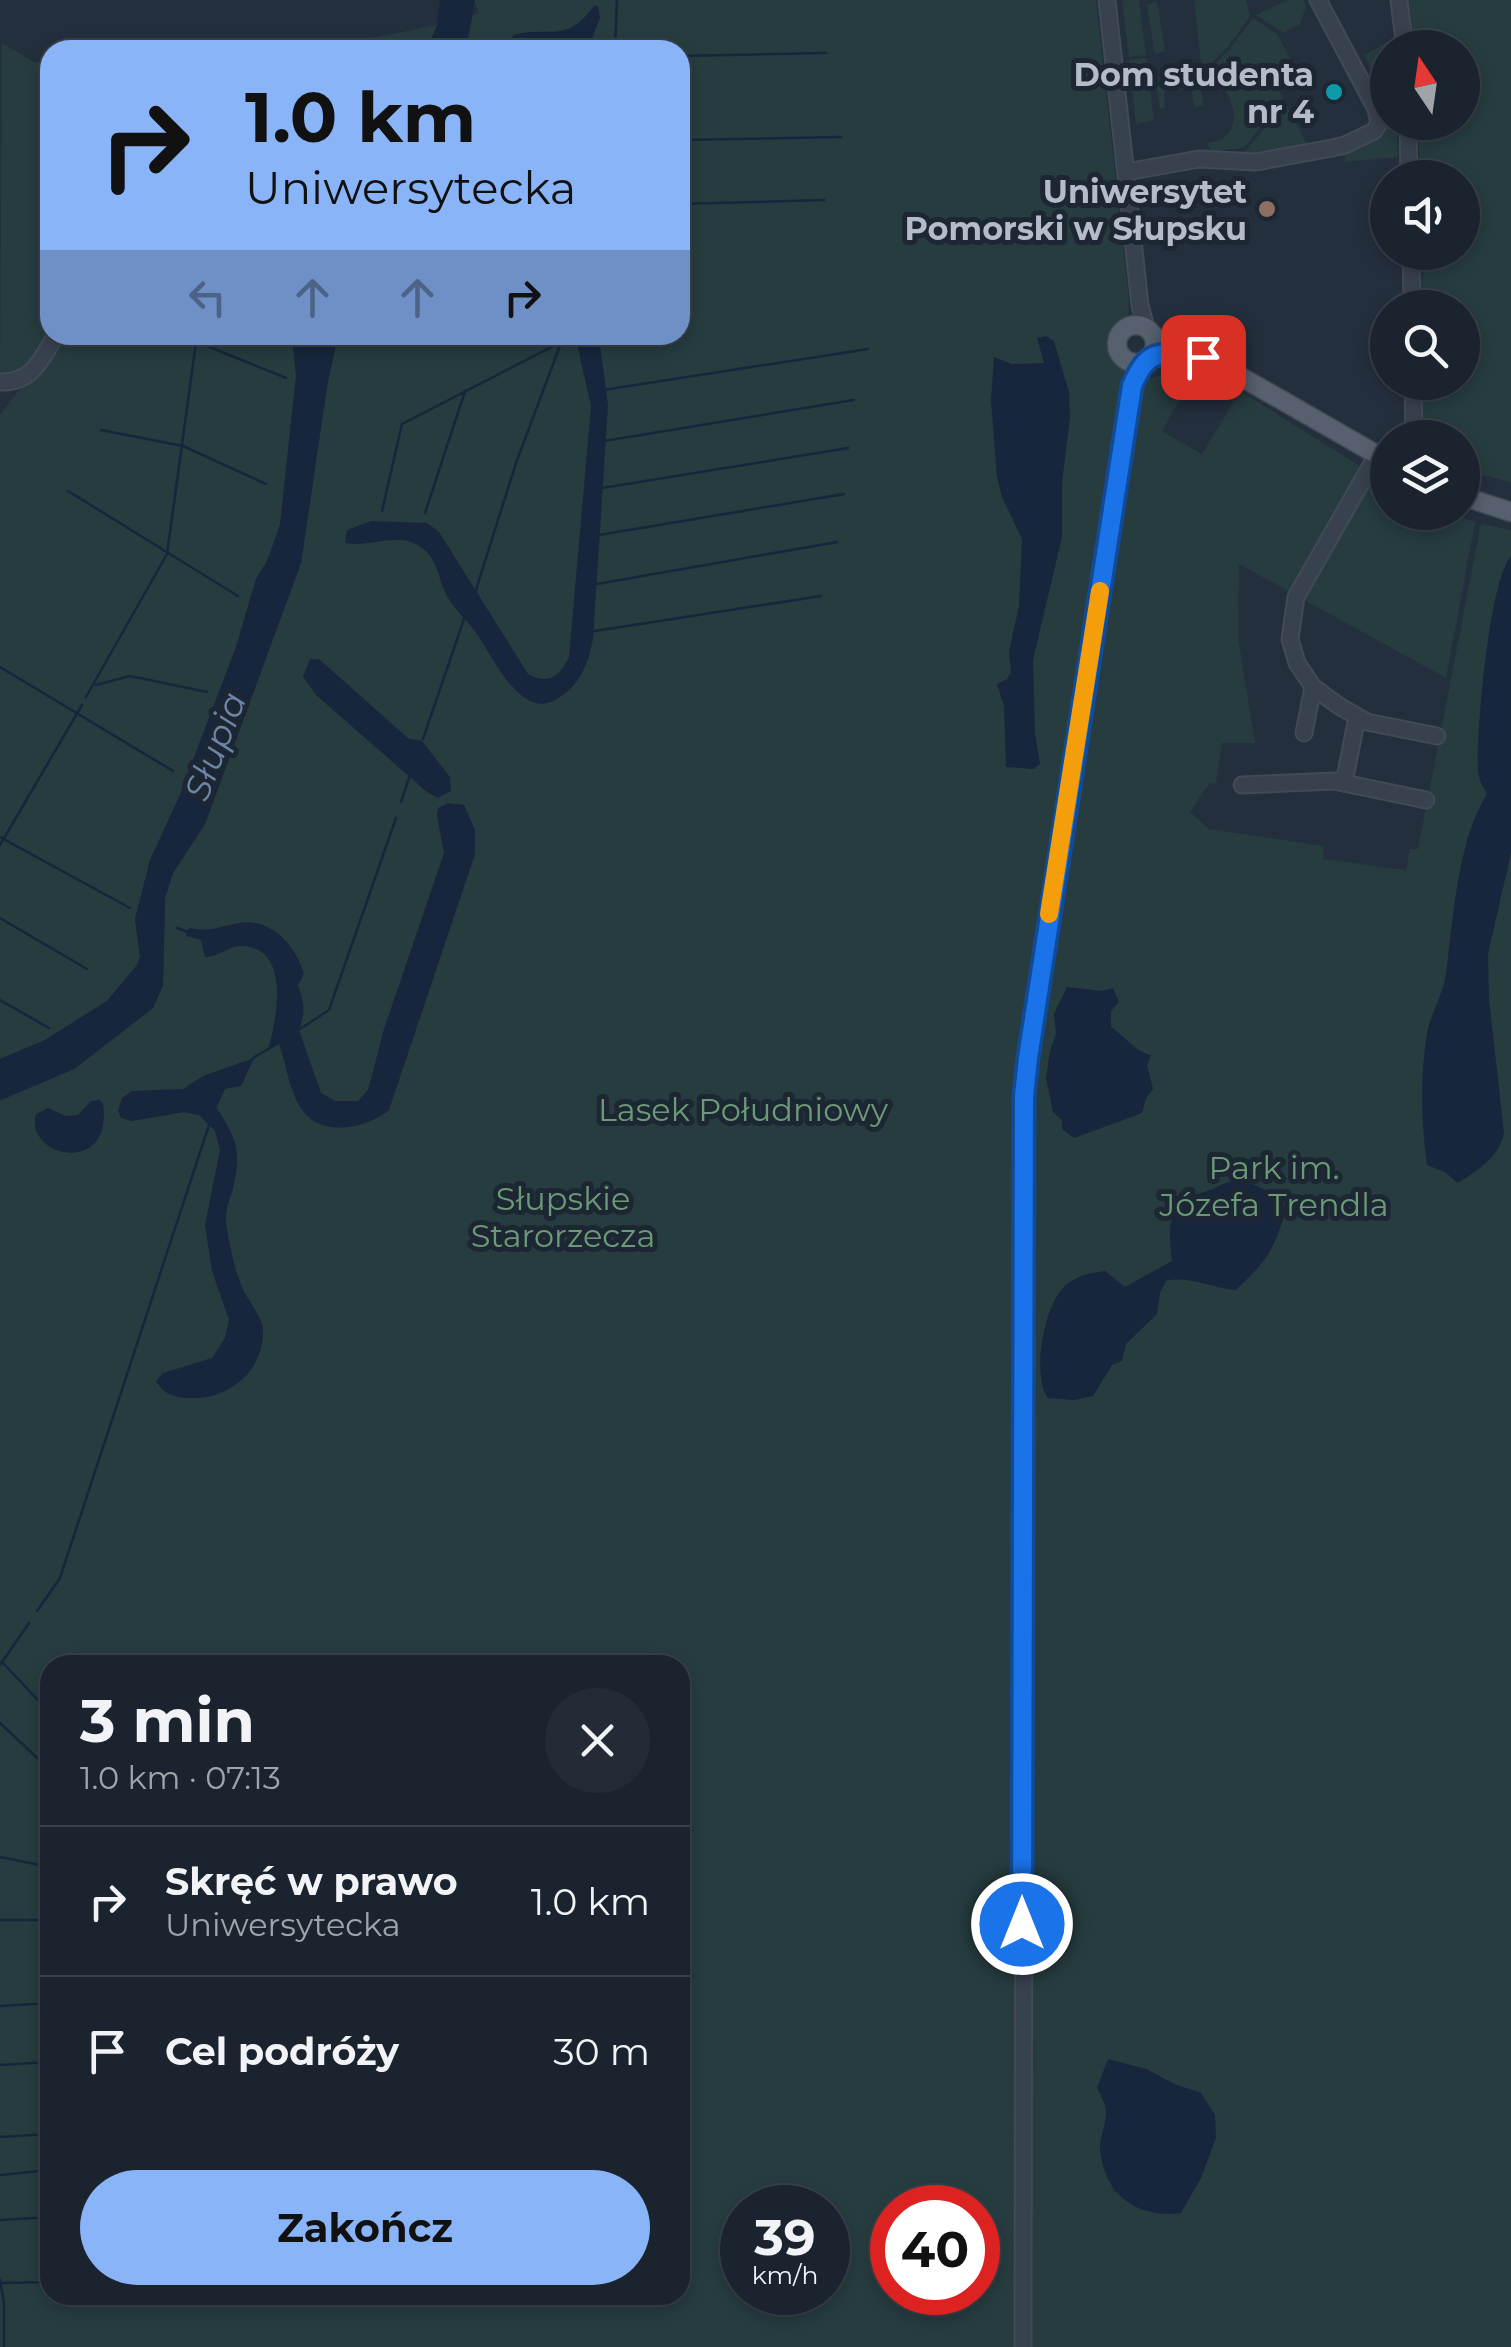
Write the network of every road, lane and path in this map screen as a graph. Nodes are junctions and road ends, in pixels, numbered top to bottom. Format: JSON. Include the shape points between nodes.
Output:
{"nodes":[{"id":1,"x":1107,"y":0,"type":"edge"},
{"id":2,"x":1318,"y":0,"type":"edge"},
{"id":3,"x":1399,"y":0,"type":"edge"},
{"id":4,"x":1403,"y":30,"type":"edge"},
{"id":5,"x":1126,"y":172,"type":"junction"},
{"id":6,"x":50,"y":345,"type":"edge"},
{"id":7,"x":1142,"y":345,"type":"junction"},
{"id":8,"x":6,"y":382,"type":"edge"},
{"id":9,"x":1370,"y":448,"type":"edge"},
{"id":10,"x":1370,"y":473,"type":"edge"},
{"id":11,"x":1480,"y":502,"type":"edge"},
{"id":12,"x":1511,"y":512,"type":"edge"},
{"id":13,"x":1313,"y":687,"type":"junction"},
{"id":14,"x":1357,"y":717,"type":"junction"},
{"id":15,"x":1304,"y":733,"type":"dead end"},
{"id":16,"x":1437,"y":736,"type":"dead end"},
{"id":17,"x":1344,"y":784,"type":"junction"},
{"id":18,"x":1242,"y":785,"type":"dead end"},
{"id":19,"x":1426,"y":800,"type":"dead end"},
{"id":20,"x":1023,"y":2347,"type":"edge"}],
"edges":[{"from":1,"to":5,"type":"street"},
{"from":2,"to":5,"type":"street","via":[[1376,109],[1374,130],[1346,145],[1256,162],[1199,160]]},
{"from":3,"to":4,"type":"street"},
{"from":5,"to":7,"type":"street"},
{"from":6,"to":8,"type":"street","via":[[25,379]]},
{"from":7,"to":9,"type":"main road","via":[[1177,344]]},
{"from":7,"to":20,"type":"street","via":[[1024,1096]]},
{"from":10,"to":13,"type":"street","via":[[1296,597],[1290,640]]},
{"from":11,"to":12,"type":"main road"},
{"from":13,"to":14,"type":"street"},
{"from":13,"to":15,"type":"street"},
{"from":14,"to":16,"type":"street"},
{"from":14,"to":17,"type":"street"},
{"from":17,"to":18,"type":"street"},
{"from":17,"to":19,"type":"street"}]}
